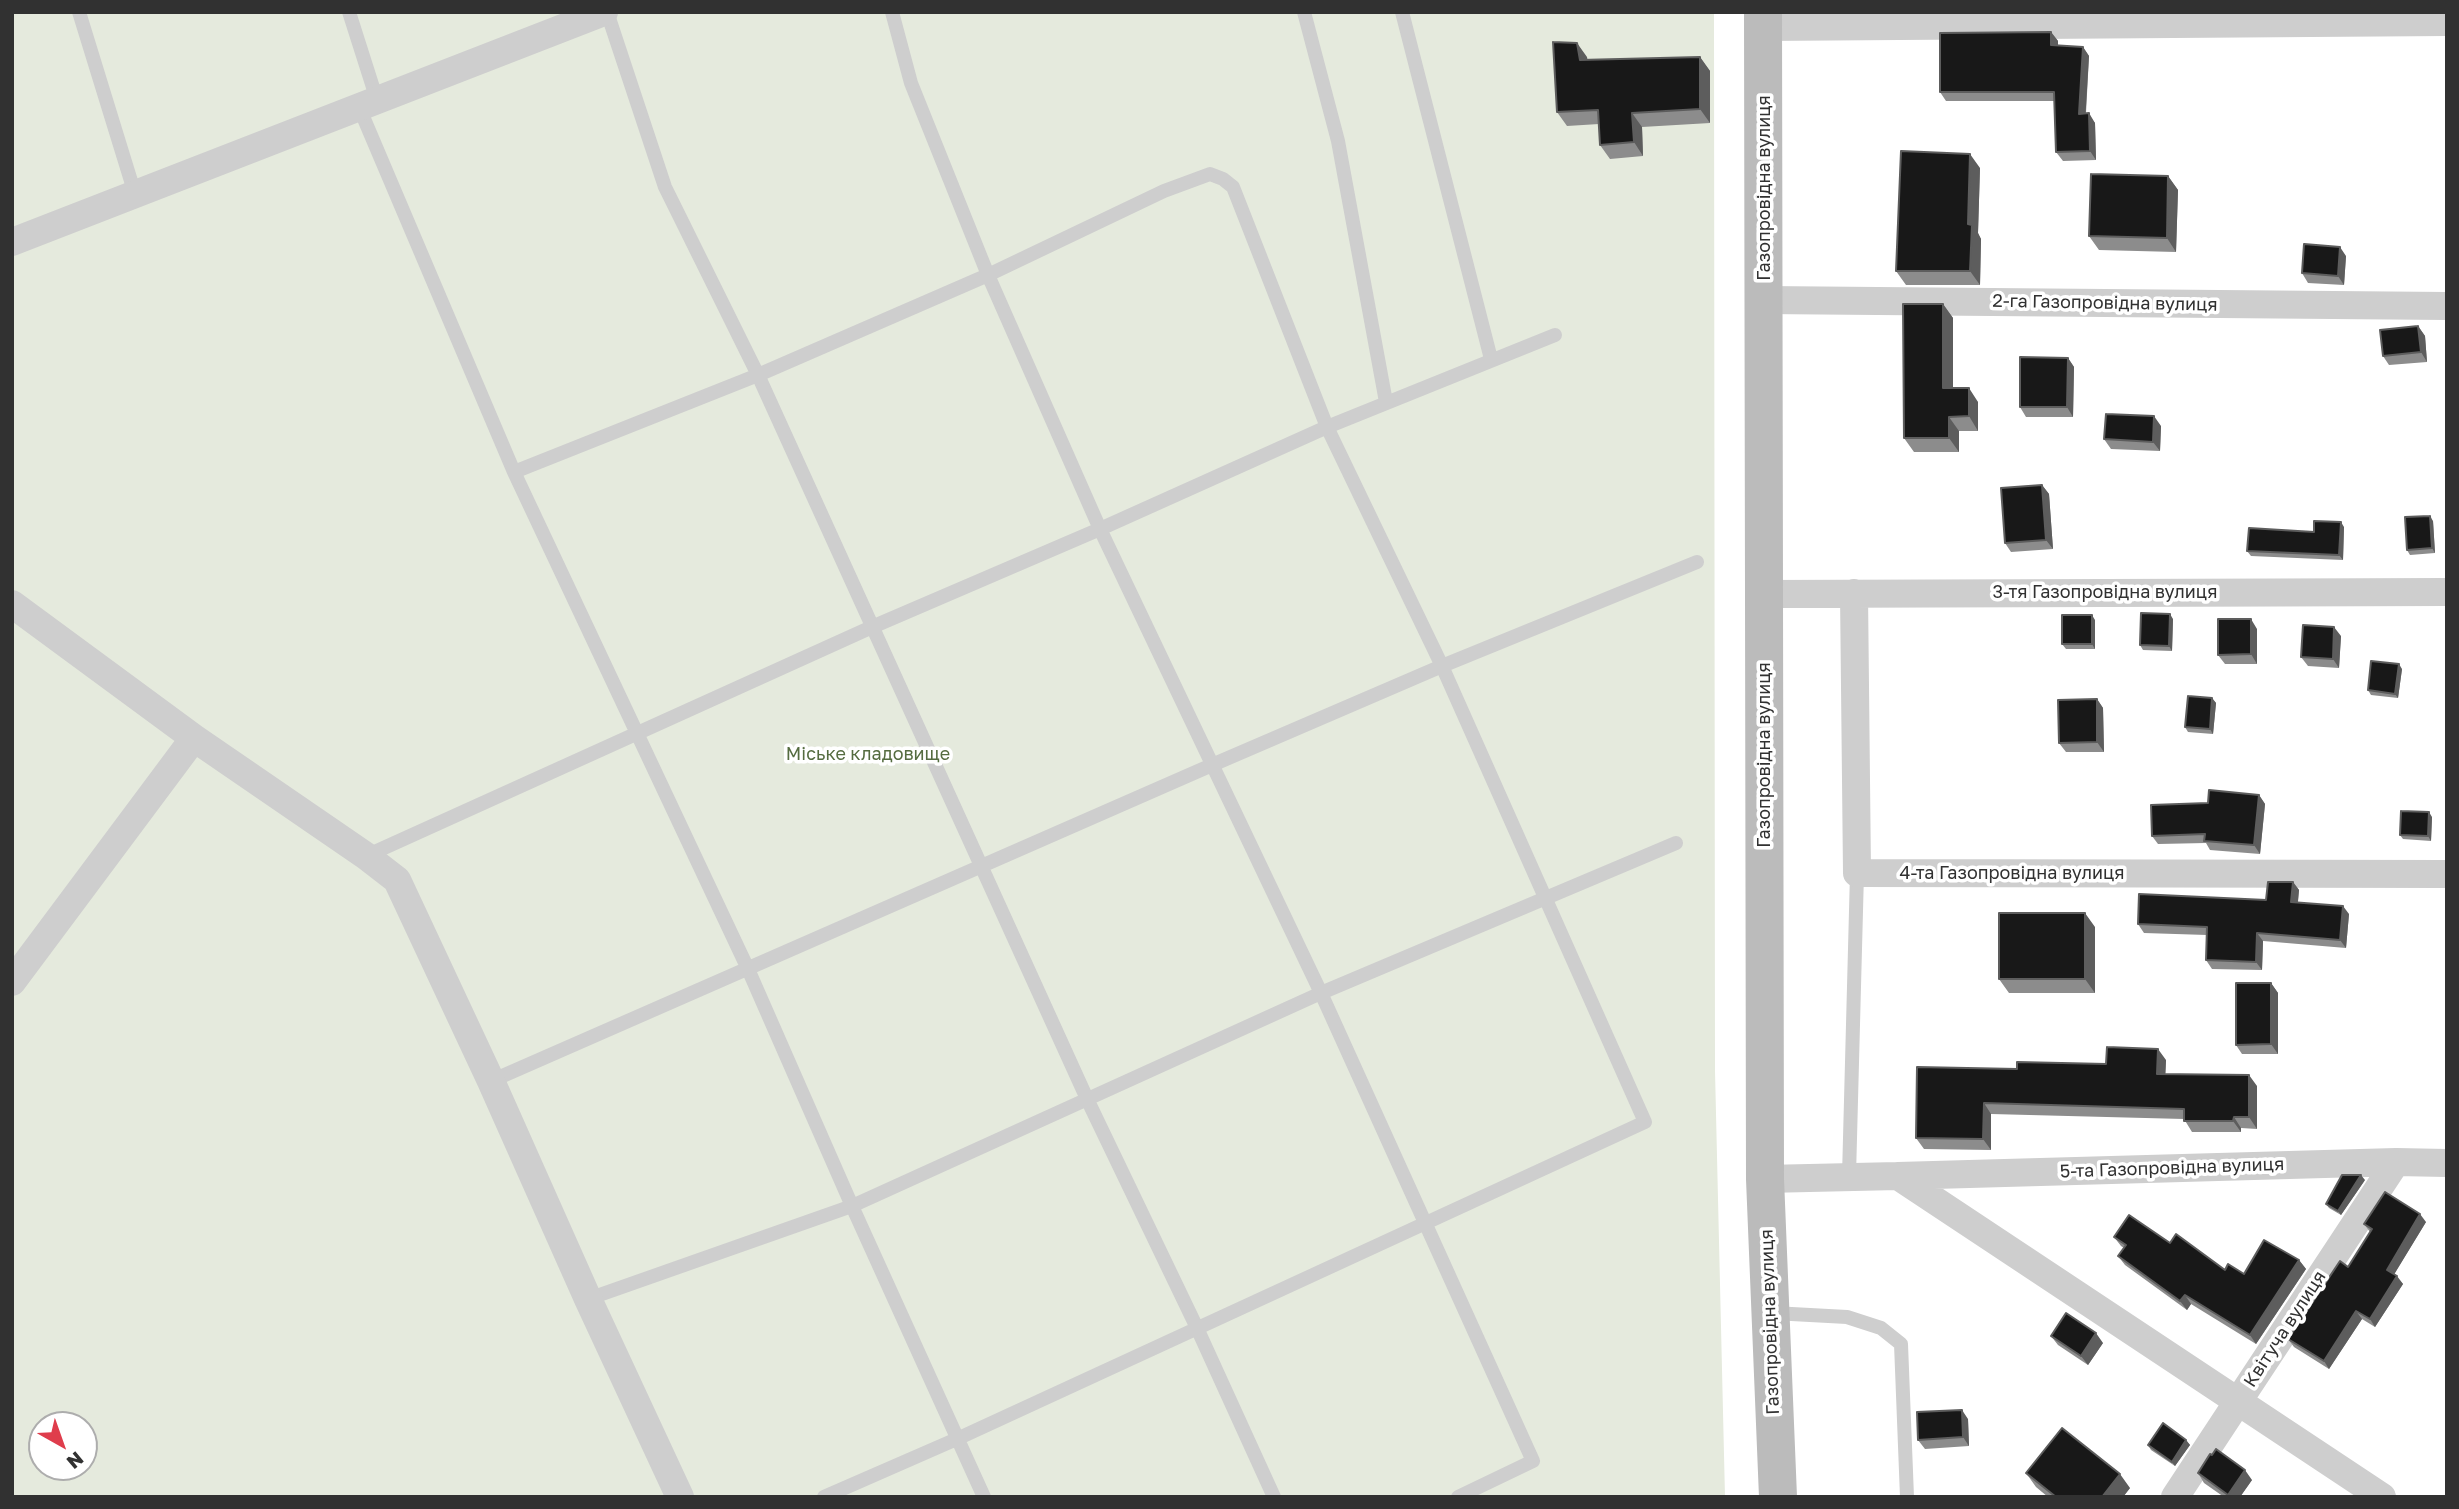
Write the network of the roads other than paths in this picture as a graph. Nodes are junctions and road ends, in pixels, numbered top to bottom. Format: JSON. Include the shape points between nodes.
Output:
{"nodes":[{"id":1,"x":79,"y":12,"type":"edge"},
{"id":2,"x":349,"y":12,"type":"edge"},
{"id":3,"x":606,"y":12,"type":"edge"},
{"id":4,"x":892,"y":12,"type":"edge"},
{"id":5,"x":1304,"y":12,"type":"edge"},
{"id":6,"x":1402,"y":12,"type":"edge"},
{"id":7,"x":1763,"y":20,"type":"edge"},
{"id":8,"x":2447,"y":22,"type":"edge"},
{"id":9,"x":368,"y":104,"type":"junction"},
{"id":10,"x":135,"y":194,"type":"junction"},
{"id":11,"x":12,"y":242,"type":"edge"},
{"id":12,"x":988,"y":275,"type":"junction"},
{"id":13,"x":1764,"y":300,"type":"junction"},
{"id":14,"x":2447,"y":306,"type":"edge"},
{"id":15,"x":1555,"y":335,"type":"dead end"},
{"id":16,"x":1491,"y":359,"type":"junction"},
{"id":17,"x":758,"y":375,"type":"junction"},
{"id":18,"x":1385,"y":401,"type":"junction"},
{"id":19,"x":1327,"y":427,"type":"junction"},
{"id":20,"x":514,"y":472,"type":"junction"},
{"id":21,"x":1100,"y":529,"type":"junction"},
{"id":22,"x":1697,"y":562,"type":"dead end"},
{"id":23,"x":2447,"y":592,"type":"edge"},
{"id":24,"x":1854,"y":593,"type":"junction"},
{"id":25,"x":1763,"y":594,"type":"junction"},
{"id":26,"x":12,"y":604,"type":"edge"},
{"id":27,"x":872,"y":627,"type":"junction"},
{"id":28,"x":1442,"y":666,"type":"junction"},
{"id":29,"x":637,"y":734,"type":"junction"},
{"id":30,"x":194,"y":738,"type":"junction"},
{"id":31,"x":1212,"y":765,"type":"junction"},
{"id":32,"x":1676,"y":843,"type":"dead end"},
{"id":33,"x":366,"y":856,"type":"junction"},
{"id":34,"x":981,"y":866,"type":"junction"},
{"id":35,"x":1857,"y":873,"type":"junction"},
{"id":36,"x":2447,"y":874,"type":"edge"},
{"id":37,"x":1547,"y":900,"type":"junction"},
{"id":38,"x":748,"y":969,"type":"junction"},
{"id":39,"x":12,"y":982,"type":"edge"},
{"id":40,"x":1321,"y":993,"type":"junction"},
{"id":41,"x":491,"y":1081,"type":"junction"},
{"id":42,"x":1088,"y":1101,"type":"junction"},
{"id":43,"x":2396,"y":1162,"type":"junction"},
{"id":44,"x":2447,"y":1163,"type":"edge"},
{"id":45,"x":1849,"y":1176,"type":"junction"},
{"id":46,"x":1898,"y":1176,"type":"junction"},
{"id":47,"x":1765,"y":1178,"type":"junction"},
{"id":48,"x":852,"y":1206,"type":"junction"},
{"id":49,"x":1423,"y":1222,"type":"junction"},
{"id":50,"x":588,"y":1299,"type":"junction"},
{"id":51,"x":1770,"y":1312,"type":"junction"},
{"id":52,"x":1197,"y":1328,"type":"junction"},
{"id":53,"x":2239,"y":1400,"type":"junction"},
{"id":54,"x":959,"y":1438,"type":"junction"},
{"id":55,"x":680,"y":1497,"type":"edge"},
{"id":56,"x":824,"y":1497,"type":"edge"},
{"id":57,"x":984,"y":1497,"type":"edge"},
{"id":58,"x":1274,"y":1497,"type":"edge"},
{"id":59,"x":1458,"y":1497,"type":"edge"},
{"id":60,"x":1778,"y":1497,"type":"edge"},
{"id":61,"x":1907,"y":1497,"type":"edge"},
{"id":62,"x":2175,"y":1497,"type":"edge"},
{"id":63,"x":2382,"y":1497,"type":"edge"}],
"edges":[{"from":1,"to":10,"type":"lane"},
{"from":2,"to":9,"type":"lane"},
{"from":3,"to":9,"type":"street"},
{"from":3,"to":17,"type":"lane","via":[[664,187]]},
{"from":4,"to":12,"type":"lane","via":[[911,83]]},
{"from":5,"to":18,"type":"lane","via":[[1338,141]]},
{"from":6,"to":16,"type":"lane"},
{"from":7,"to":8,"type":"street"},
{"from":7,"to":13,"type":"main road","name":"Газопровідна вулиця"},
{"from":9,"to":10,"type":"street"},
{"from":9,"to":20,"type":"lane"},
{"from":10,"to":11,"type":"street"},
{"from":12,"to":17,"type":"lane"},
{"from":12,"to":19,"type":"lane","via":[[1164,191],[1210,174],[1223,179],[1233,187]]},
{"from":12,"to":21,"type":"lane"},
{"from":13,"to":14,"type":"street","name":"2-га Газопровідна вулиця"},
{"from":13,"to":25,"type":"main road","name":"Газопровідна вулиця"},
{"from":15,"to":16,"type":"lane"},
{"from":16,"to":18,"type":"lane"},
{"from":17,"to":20,"type":"lane"},
{"from":17,"to":27,"type":"lane"},
{"from":18,"to":19,"type":"lane"},
{"from":19,"to":21,"type":"lane"},
{"from":19,"to":28,"type":"lane"},
{"from":20,"to":29,"type":"lane"},
{"from":21,"to":27,"type":"lane"},
{"from":21,"to":31,"type":"lane"},
{"from":22,"to":28,"type":"lane"},
{"from":23,"to":24,"type":"street","name":"3-тя Газопровідна вулиця"},
{"from":24,"to":25,"type":"street","name":"3-тя Газопровідна вулиця"},
{"from":24,"to":35,"type":"street"},
{"from":25,"to":47,"type":"main road","name":"Газопровідна вулиця"},
{"from":26,"to":30,"type":"street"},
{"from":27,"to":29,"type":"lane"},
{"from":27,"to":34,"type":"lane"},
{"from":28,"to":31,"type":"lane"},
{"from":28,"to":37,"type":"lane"},
{"from":29,"to":33,"type":"lane"},
{"from":29,"to":38,"type":"lane"},
{"from":30,"to":33,"type":"street"},
{"from":30,"to":39,"type":"street"},
{"from":31,"to":34,"type":"lane"},
{"from":31,"to":40,"type":"lane"},
{"from":32,"to":37,"type":"lane"},
{"from":33,"to":41,"type":"street","via":[[397,880]]},
{"from":34,"to":38,"type":"lane"},
{"from":34,"to":42,"type":"lane"},
{"from":35,"to":36,"type":"street","name":"4-та Газопровідна вулиця"},
{"from":35,"to":45,"type":"lane"},
{"from":37,"to":40,"type":"lane"},
{"from":37,"to":49,"type":"lane","via":[[1645,1122]]},
{"from":38,"to":41,"type":"lane"},
{"from":38,"to":48,"type":"lane"},
{"from":40,"to":42,"type":"lane"},
{"from":40,"to":49,"type":"lane"},
{"from":41,"to":50,"type":"street"},
{"from":42,"to":48,"type":"lane"},
{"from":42,"to":52,"type":"lane"},
{"from":43,"to":44,"type":"street","name":"5-та Газопровідна вулиця"},
{"from":43,"to":46,"type":"street","name":"5-та Газопровідна вулиця"},
{"from":43,"to":53,"type":"street","name":"Квітуча вулиця"},
{"from":45,"to":46,"type":"street","name":"5-та Газопровідна вулиця"},
{"from":45,"to":47,"type":"street","name":"5-та Газопровідна вулиця"},
{"from":46,"to":53,"type":"street"},
{"from":47,"to":51,"type":"main road","name":"Газопровідна вулиця"},
{"from":48,"to":50,"type":"lane"},
{"from":48,"to":54,"type":"lane"},
{"from":49,"to":52,"type":"lane"},
{"from":49,"to":59,"type":"lane","via":[[1533,1461]]},
{"from":50,"to":55,"type":"street"},
{"from":51,"to":60,"type":"main road","name":"Газопровідна вулиця"},
{"from":51,"to":61,"type":"lane","via":[[1847,1317],[1881,1328],[1901,1344]]},
{"from":52,"to":54,"type":"lane"},
{"from":52,"to":58,"type":"lane"},
{"from":53,"to":62,"type":"street","name":"Квітуча вулиця"},
{"from":53,"to":63,"type":"street"},
{"from":54,"to":56,"type":"lane"},
{"from":54,"to":57,"type":"lane"}]}
